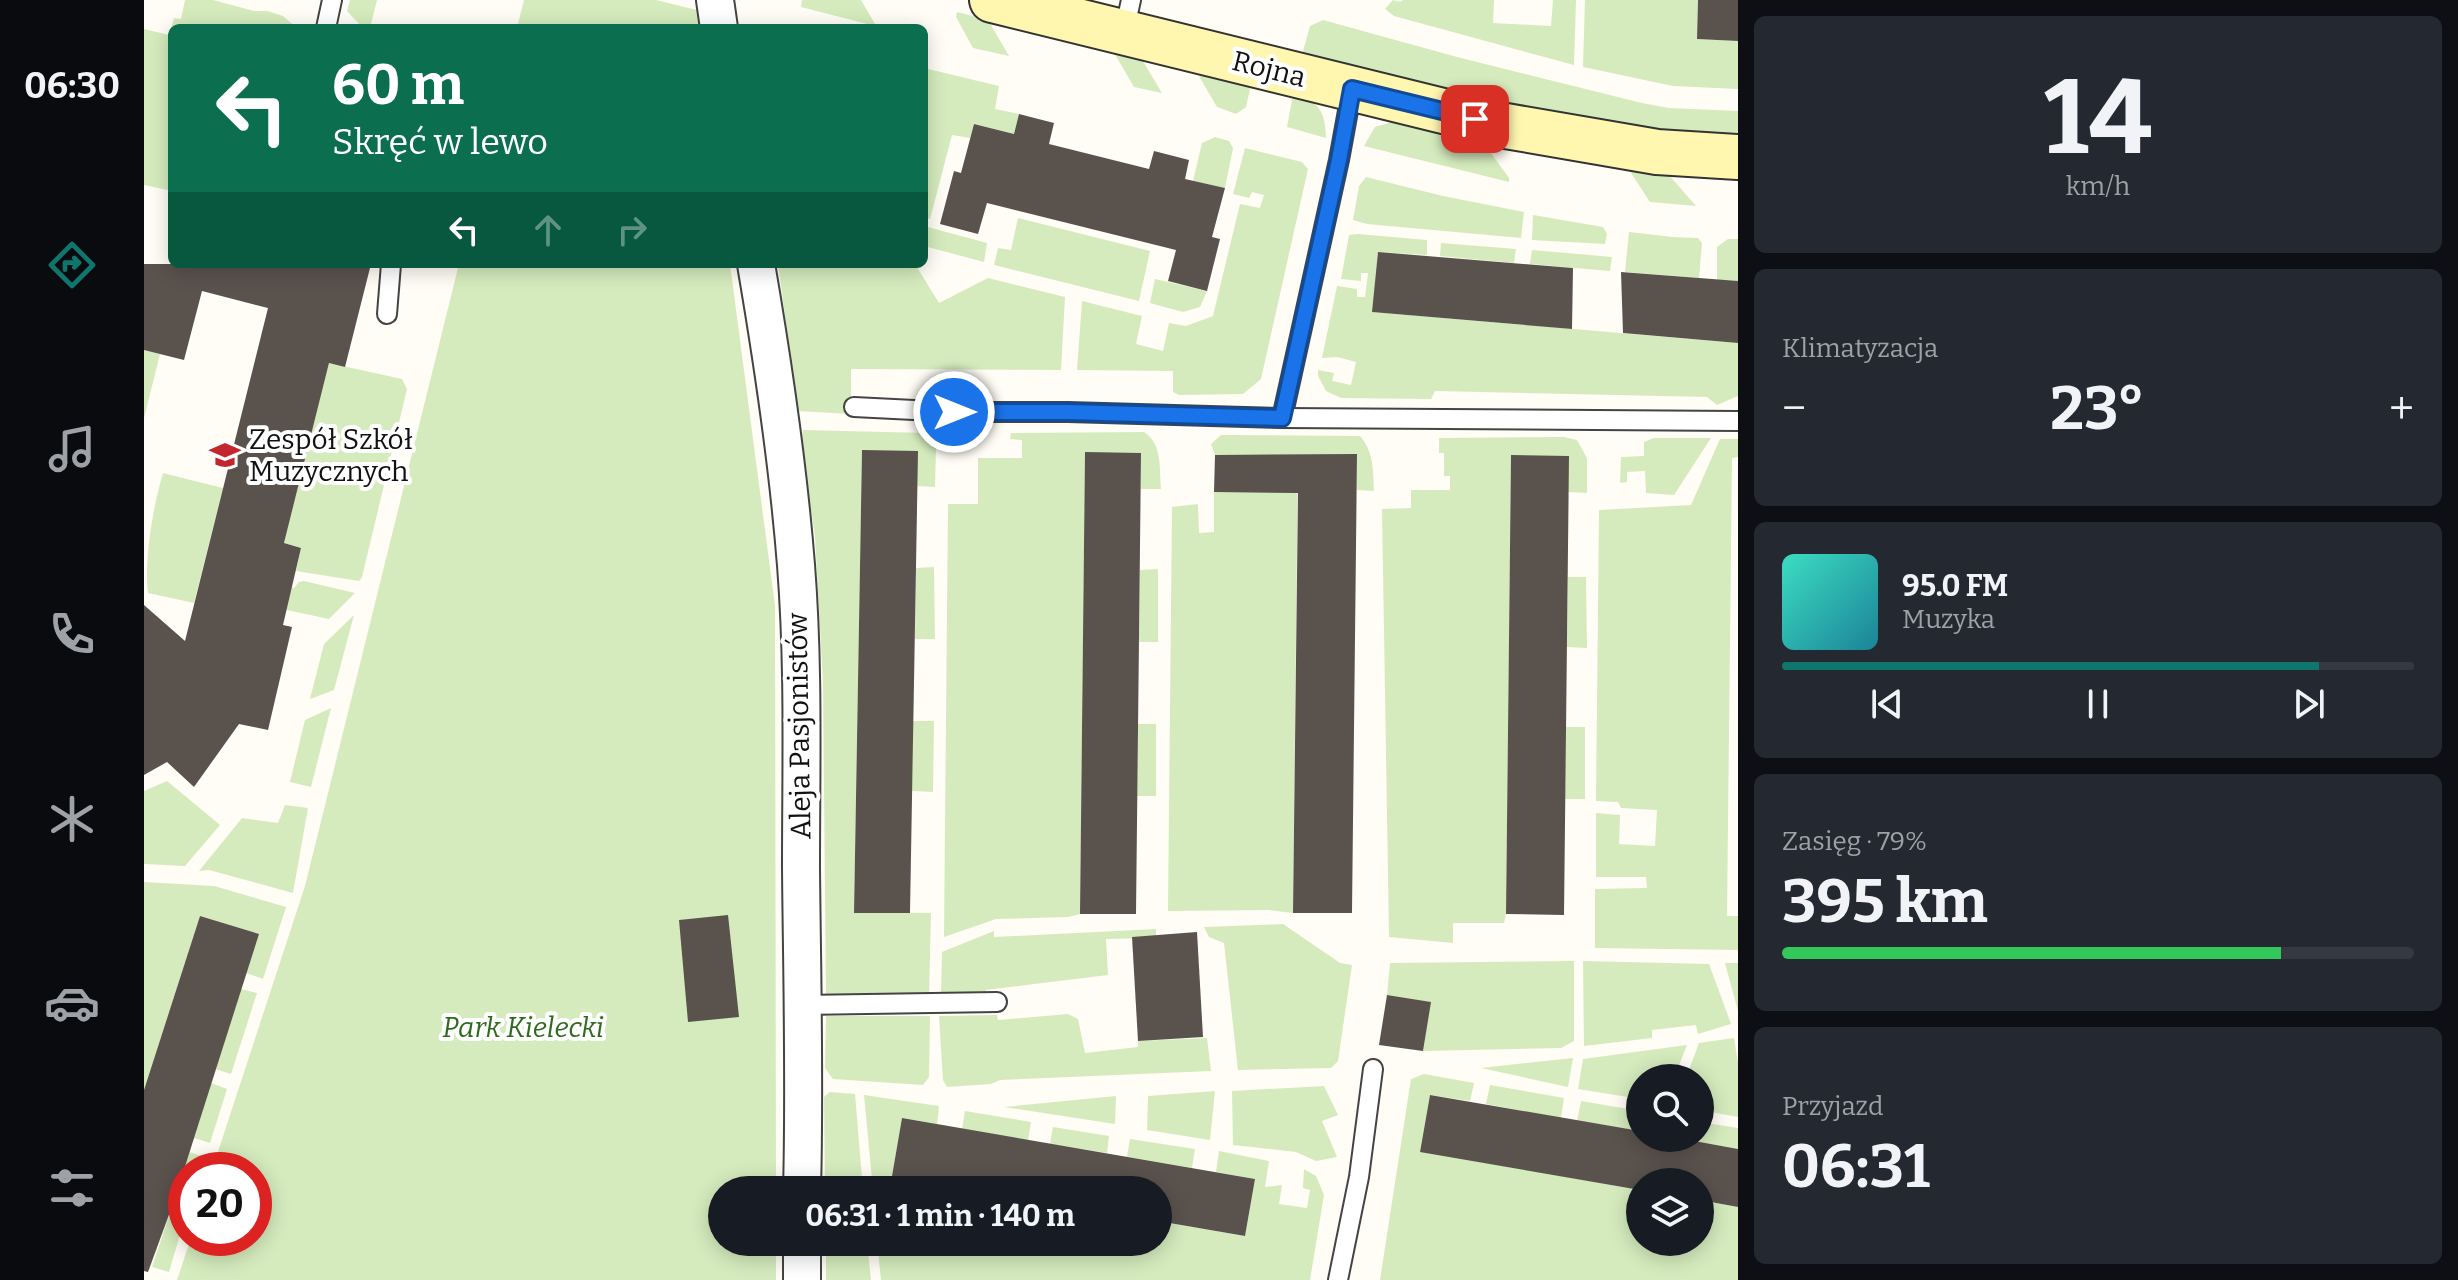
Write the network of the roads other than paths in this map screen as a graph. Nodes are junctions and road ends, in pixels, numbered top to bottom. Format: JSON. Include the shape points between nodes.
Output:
{"nodes":[{"id":1,"x":332,"y":0,"type":"edge"},
{"id":2,"x":715,"y":0,"type":"edge"},
{"id":3,"x":992,"y":0,"type":"edge"},
{"id":4,"x":1127,"y":16,"type":"edge"},
{"id":5,"x":327,"y":24,"type":"edge"},
{"id":6,"x":718,"y":24,"type":"edge"},
{"id":7,"x":1352,"y":89,"type":"junction"},
{"id":8,"x":1738,"y":157,"type":"edge"},
{"id":9,"x":391,"y":268,"type":"edge"},
{"id":10,"x":757,"y":268,"type":"edge"},
{"id":11,"x":387,"y":314,"type":"dead end"},
{"id":12,"x":854,"y":407,"type":"dead end"},
{"id":13,"x":1282,"y":418,"type":"junction"},
{"id":14,"x":1738,"y":421,"type":"edge"},
{"id":15,"x":997,"y":1002,"type":"dead end"},
{"id":16,"x":802,"y":1005,"type":"junction"},
{"id":17,"x":1373,"y":1069,"type":"dead end"},
{"id":18,"x":802,"y":1176,"type":"edge"},
{"id":19,"x":802,"y":1256,"type":"edge"},
{"id":20,"x":802,"y":1280,"type":"edge"},
{"id":21,"x":1338,"y":1280,"type":"edge"}],
"edges":[{"from":1,"to":5,"type":"lane"},
{"from":2,"to":6,"type":"street"},
{"from":3,"to":4,"type":"street","name":"Rojna"},
{"from":4,"to":7,"type":"street","name":"Rojna"},
{"from":7,"to":8,"type":"street","name":"Rojna","via":[[1551,135],[1657,152]]},
{"from":7,"to":13,"type":"lane"},
{"from":9,"to":11,"type":"lane"},
{"from":10,"to":16,"type":"street","name":"Aleja Pasjonistów","via":[[796,564]]},
{"from":12,"to":13,"type":"lane"},
{"from":13,"to":14,"type":"lane"},
{"from":15,"to":16,"type":"lane"},
{"from":16,"to":18,"type":"street","name":"Aleja Pasjonistów"},
{"from":17,"to":21,"type":"lane"},
{"from":19,"to":20,"type":"street"}]}
